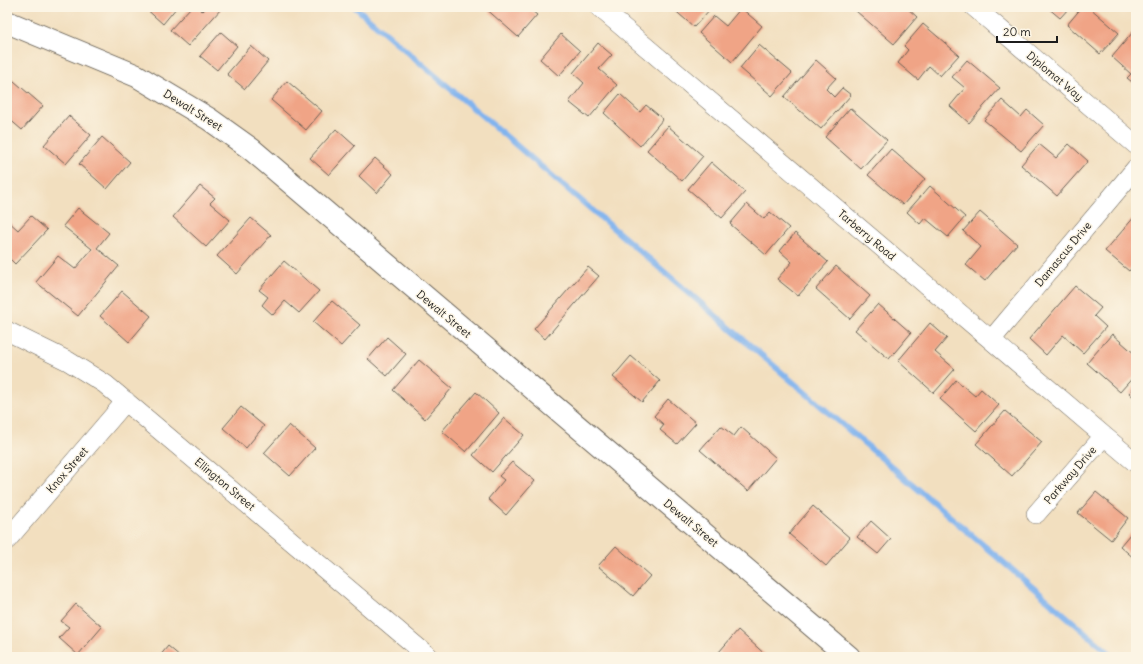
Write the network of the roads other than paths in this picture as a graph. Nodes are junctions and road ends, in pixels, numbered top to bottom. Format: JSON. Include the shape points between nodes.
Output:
{"nodes":[{"id":1,"x":599,"y":7,"type":"edge"},
{"id":2,"x":974,"y":7,"type":"edge"},
{"id":3,"x":7,"y":22,"type":"edge"},
{"id":4,"x":1136,"y":145,"type":"edge"},
{"id":5,"x":1136,"y":168,"type":"edge"},
{"id":6,"x":7,"y":331,"type":"edge"},
{"id":7,"x":991,"y":340,"type":"junction"},
{"id":8,"x":126,"y":401,"type":"junction"},
{"id":9,"x":1104,"y":436,"type":"junction"},
{"id":10,"x":1136,"y":463,"type":"edge"},
{"id":11,"x":1036,"y":514,"type":"dead end"},
{"id":12,"x":7,"y":540,"type":"edge"},
{"id":13,"x":429,"y":657,"type":"edge"},
{"id":14,"x":849,"y":657,"type":"edge"}],
"edges":[{"from":1,"to":7,"type":"street","name":"Tarberry Road"},
{"from":2,"to":4,"type":"street","name":"Diplomat Way"},
{"from":3,"to":14,"type":"street","name":"Dewalt Street","via":[[137,76],[209,119],[251,149]]},
{"from":5,"to":7,"type":"street","name":"Damascus Drive"},
{"from":6,"to":8,"type":"street","name":"Ellington Street","via":[[68,360]]},
{"from":7,"to":9,"type":"street","name":"Tarberry Road"},
{"from":8,"to":12,"type":"street","name":"Knox Street"},
{"from":8,"to":13,"type":"street","name":"Ellington Street"},
{"from":9,"to":10,"type":"street","name":"Tarberry Road"},
{"from":9,"to":11,"type":"street","name":"Parkway Drive"}]}
